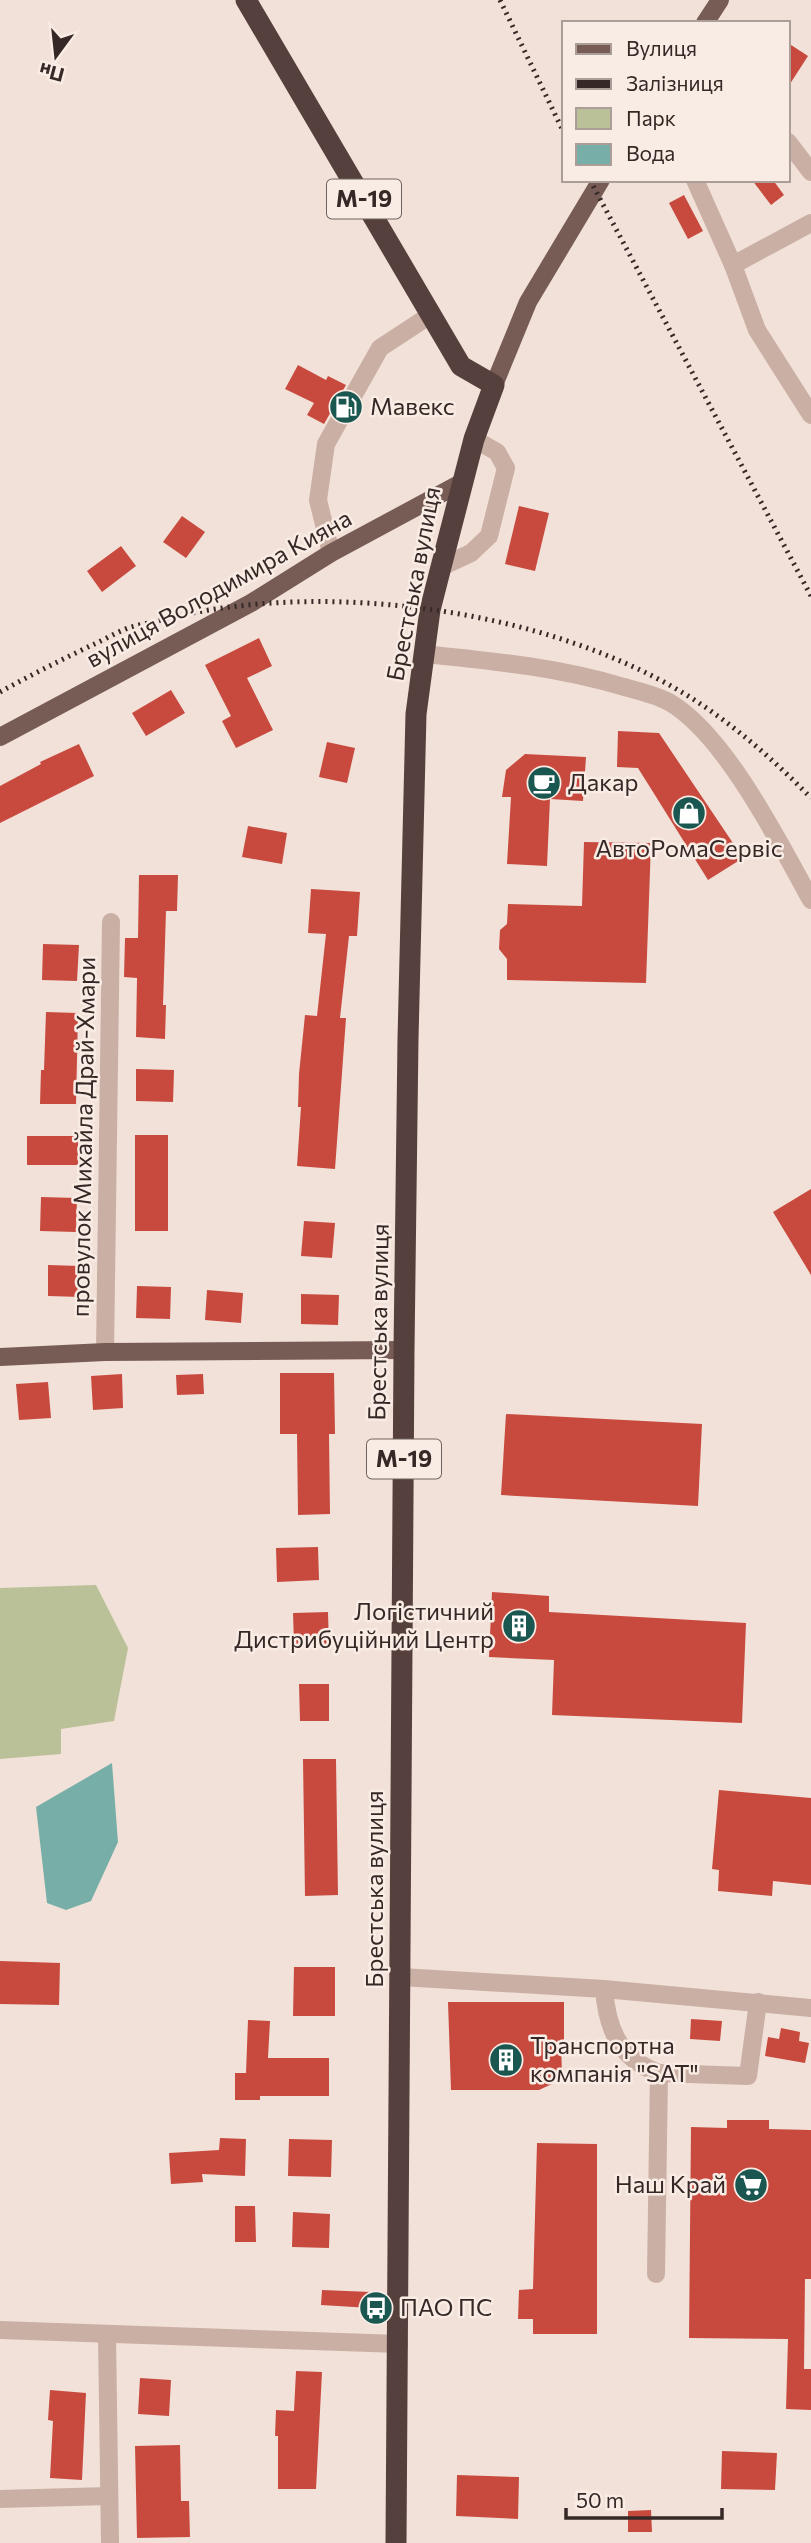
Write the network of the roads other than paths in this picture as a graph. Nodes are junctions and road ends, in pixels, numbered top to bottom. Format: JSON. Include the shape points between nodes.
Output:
{"nodes":[{"id":1,"x":246,"y":0,"type":"edge"},
{"id":2,"x":790,"y":145,"type":"edge"},
{"id":3,"x":811,"y":172,"type":"edge"},
{"id":4,"x":600,"y":182,"type":"edge"},
{"id":5,"x":696,"y":182,"type":"edge"},
{"id":6,"x":811,"y":223,"type":"edge"},
{"id":7,"x":733,"y":265,"type":"junction"},
{"id":8,"x":432,"y":314,"type":"junction"},
{"id":9,"x":494,"y":385,"type":"junction"},
{"id":10,"x":811,"y":415,"type":"edge"},
{"id":11,"x":474,"y":439,"type":"junction"},
{"id":12,"x":461,"y":483,"type":"junction"},
{"id":13,"x":331,"y":553,"type":"junction"},
{"id":14,"x":441,"y":567,"type":"junction"},
{"id":15,"x":424,"y":654,"type":"junction"},
{"id":16,"x":0,"y":737,"type":"edge"},
{"id":17,"x":811,"y":900,"type":"edge"},
{"id":18,"x":111,"y":922,"type":"dead end"},
{"id":19,"x":404,"y":1350,"type":"junction"},
{"id":20,"x":106,"y":1352,"type":"junction"},
{"id":21,"x":0,"y":1357,"type":"edge"},
{"id":22,"x":401,"y":1977,"type":"junction"},
{"id":23,"x":604,"y":1989,"type":"junction"},
{"id":24,"x":758,"y":2002,"type":"junction"},
{"id":25,"x":811,"y":2008,"type":"edge"},
{"id":26,"x":659,"y":2073,"type":"junction"},
{"id":27,"x":656,"y":2274,"type":"dead end"},
{"id":28,"x":0,"y":2330,"type":"edge"},
{"id":29,"x":107,"y":2335,"type":"junction"},
{"id":30,"x":399,"y":2344,"type":"junction"},
{"id":31,"x":109,"y":2496,"type":"junction"},
{"id":32,"x":0,"y":2499,"type":"edge"},
{"id":33,"x":110,"y":2543,"type":"edge"},
{"id":34,"x":396,"y":2543,"type":"edge"}],
"edges":[{"from":1,"to":8,"type":"highway","number":"М-19"},
{"from":2,"to":3,"type":"street"},
{"from":4,"to":9,"type":"main road","name":"Брестська вулиця","via":[[528,302]]},
{"from":5,"to":7,"type":"street"},
{"from":6,"to":7,"type":"street"},
{"from":7,"to":10,"type":"street","via":[[758,330]]},
{"from":8,"to":9,"type":"highway","number":"М-19","via":[[461,366]]},
{"from":8,"to":13,"type":"street","via":[[380,348],[326,444],[318,500]]},
{"from":9,"to":11,"type":"highway","name":"Брестська вулиця","number":"М-19"},
{"from":11,"to":12,"type":"highway","name":"Брестська вулиця","number":"М-19"},
{"from":11,"to":14,"type":"street","via":[[497,452],[506,468],[489,536],[471,553]]},
{"from":12,"to":13,"type":"main road","name":"вулиця Володимира Кияна"},
{"from":12,"to":14,"type":"highway","name":"Брестська вулиця","number":"М-19"},
{"from":13,"to":16,"type":"main road","name":"вулиця Володимира Кияна","via":[[251,603]]},
{"from":14,"to":15,"type":"highway","name":"Брестська вулиця","number":"М-19"},
{"from":15,"to":17,"type":"street","via":[[550,669],[669,702],[709,736],[729,763]]},
{"from":15,"to":19,"type":"highway","name":"Брестська вулиця","number":"М-19","via":[[416,714]]},
{"from":18,"to":20,"type":"street","name":"провулок Михайла Драй-Хмари"},
{"from":19,"to":20,"type":"main road"},
{"from":19,"to":22,"type":"highway","name":"Брестська вулиця","number":"М-19"},
{"from":20,"to":21,"type":"main road"},
{"from":22,"to":23,"type":"street"},
{"from":22,"to":30,"type":"highway","name":"Брестська вулиця","number":"М-19"},
{"from":23,"to":24,"type":"street"},
{"from":23,"to":26,"type":"street","via":[[613,2034],[627,2053]]},
{"from":24,"to":25,"type":"street"},
{"from":24,"to":26,"type":"street","via":[[748,2076]]},
{"from":26,"to":27,"type":"street"},
{"from":28,"to":29,"type":"street"},
{"from":29,"to":30,"type":"street"},
{"from":29,"to":31,"type":"street"},
{"from":30,"to":34,"type":"highway","name":"Брестська вулиця","number":"М-19"},
{"from":31,"to":32,"type":"street"},
{"from":31,"to":33,"type":"street"}]}
